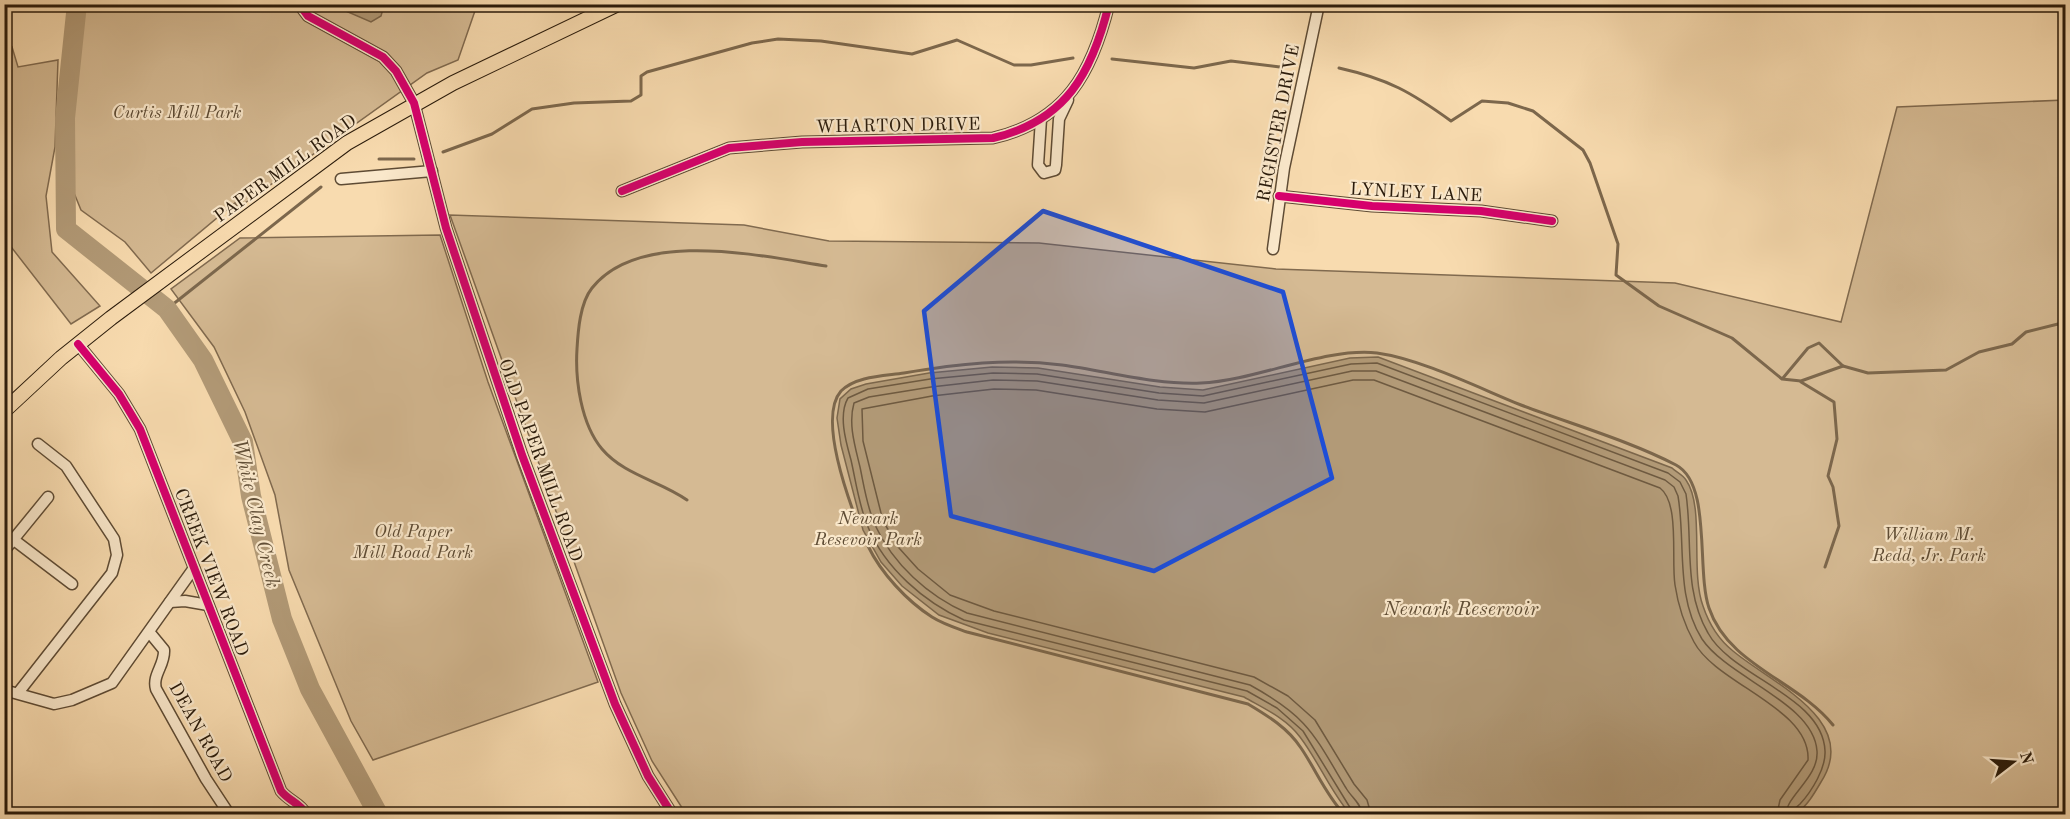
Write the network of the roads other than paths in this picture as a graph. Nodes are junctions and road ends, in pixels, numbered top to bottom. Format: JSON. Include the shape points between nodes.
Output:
{"nodes":[{"id":1,"x":298,"y":4,"type":"edge"},
{"id":2,"x":618,"y":4,"type":"edge"},
{"id":3,"x":1109,"y":4,"type":"edge"},
{"id":4,"x":1319,"y":4,"type":"edge"},
{"id":5,"x":1990,"y":4,"type":"edge"},
{"id":6,"x":2040,"y":4,"type":"edge"},
{"id":7,"x":1071,"y":94,"type":"junction"},
{"id":8,"x":414,"y":103,"type":"junction"},
{"id":9,"x":1041,"y":119,"type":"junction"},
{"id":10,"x":432,"y":171,"type":"junction"},
{"id":11,"x":341,"y":179,"type":"dead end"},
{"id":12,"x":622,"y":191,"type":"dead end"},
{"id":13,"x":1279,"y":196,"type":"junction"},
{"id":14,"x":1552,"y":221,"type":"dead end"},
{"id":15,"x":1273,"y":249,"type":"dead end"},
{"id":16,"x":78,"y":344,"type":"junction"},
{"id":17,"x":4,"y":411,"type":"edge"},
{"id":18,"x":38,"y":444,"type":"dead end"},
{"id":19,"x":48,"y":496,"type":"dead end"},
{"id":20,"x":14,"y":540,"type":"junction"},
{"id":21,"x":4,"y":551,"type":"edge"},
{"id":22,"x":194,"y":568,"type":"junction"},
{"id":23,"x":72,"y":584,"type":"dead end"},
{"id":24,"x":170,"y":602,"type":"junction"},
{"id":25,"x":208,"y":605,"type":"junction"},
{"id":26,"x":150,"y":633,"type":"junction"},
{"id":27,"x":4,"y":690,"type":"edge"},
{"id":28,"x":18,"y":693,"type":"junction"},
{"id":29,"x":230,"y":814,"type":"edge"},
{"id":30,"x":306,"y":814,"type":"edge"},
{"id":31,"x":672,"y":814,"type":"edge"}],
"edges":[{"from":1,"to":8,"type":"street","name":"OLD PAPER MILL ROAD","via":[[308,16],[383,57]]},
{"from":2,"to":8,"type":"main road","name":"PAPER MILL ROAD"},
{"from":3,"to":7,"type":"street","name":"WHARTON DRIVE","via":[[1100,41]]},
{"from":4,"to":13,"type":"street","name":"REGISTER DRIVE"},
{"from":5,"to":6,"type":"street"},
{"from":7,"to":9,"type":"street","name":"WHARTON DRIVE"},
{"from":7,"to":9,"type":"street","via":[[1059,120],[1056,165],[1050,173],[1044,173],[1038,165]]},
{"from":8,"to":10,"type":"street","name":"OLD PAPER MILL ROAD"},
{"from":8,"to":16,"type":"main road","name":"PAPER MILL ROAD","via":[[326,158]]},
{"from":9,"to":12,"type":"street","name":"WHARTON DRIVE","via":[[993,138],[802,142],[729,148]]},
{"from":10,"to":11,"type":"street"},
{"from":10,"to":31,"type":"street","name":"OLD PAPER MILL ROAD","via":[[449,240],[522,455],[628,735]]},
{"from":13,"to":14,"type":"street","name":"LYNLEY LANE","via":[[1372,206],[1481,211]]},
{"from":13,"to":15,"type":"street","name":"REGISTER DRIVE"},
{"from":16,"to":17,"type":"main road","name":"PAPER MILL ROAD"},
{"from":16,"to":22,"type":"street","name":"CREEK VIEW ROAD","via":[[134,416]]},
{"from":18,"to":28,"type":"street","via":[[75,477],[114,539],[117,555],[112,573]]},
{"from":19,"to":20,"type":"street"},
{"from":20,"to":21,"type":"street"},
{"from":20,"to":23,"type":"street"},
{"from":22,"to":24,"type":"street"},
{"from":22,"to":25,"type":"street","name":"CREEK VIEW ROAD"},
{"from":24,"to":25,"type":"street"},
{"from":24,"to":26,"type":"street"},
{"from":25,"to":30,"type":"street","name":"CREEK VIEW ROAD","via":[[281,791]]},
{"from":26,"to":28,"type":"street","via":[[112,683],[64,703],[54,704]]},
{"from":26,"to":29,"type":"street","name":"DEAN ROAD","via":[[164,650],[156,689]]},
{"from":27,"to":28,"type":"street"}]}
